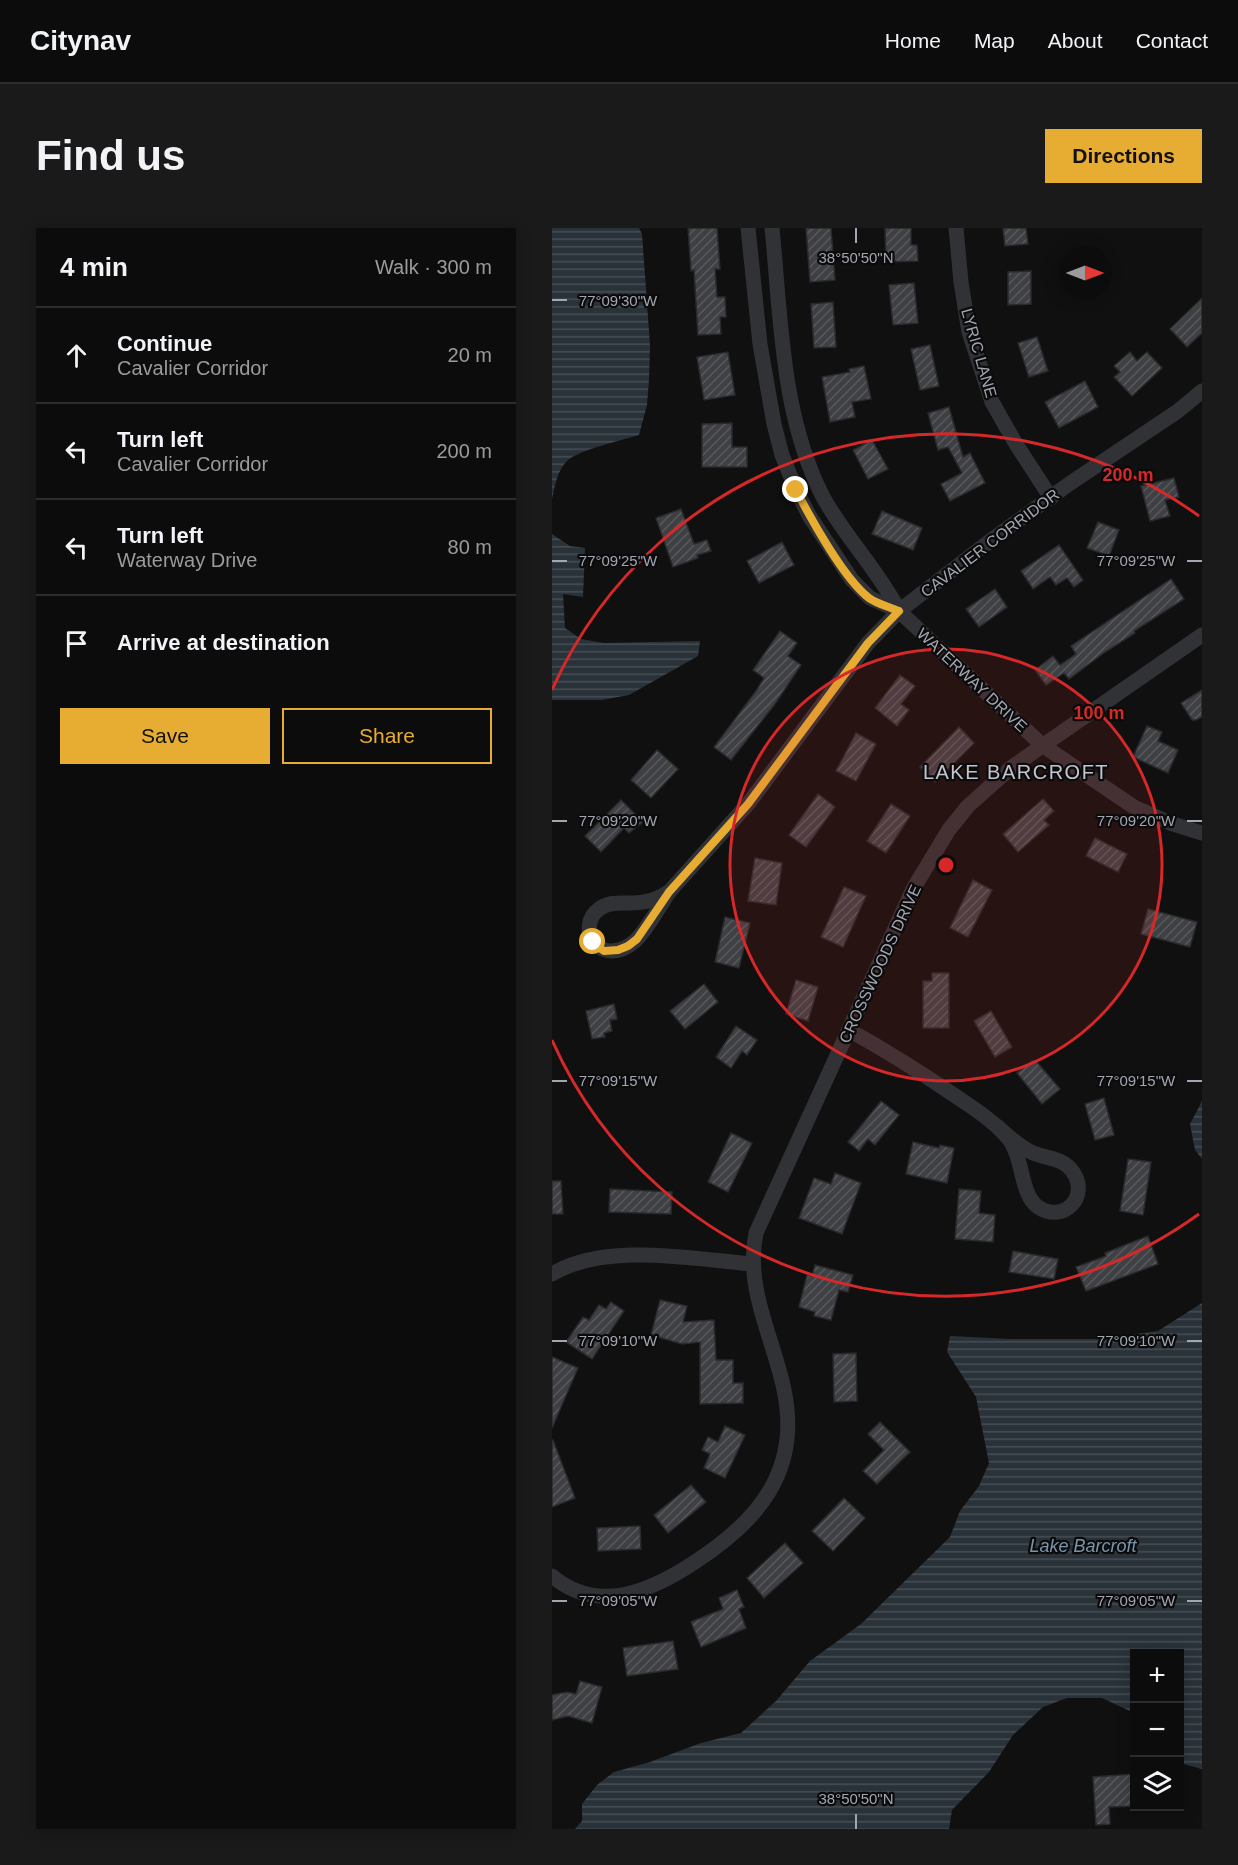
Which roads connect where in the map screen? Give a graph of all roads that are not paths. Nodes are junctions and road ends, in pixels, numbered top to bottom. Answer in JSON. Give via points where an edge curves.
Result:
{"nodes":[{"id":1,"x":748,"y":228,"type":"edge"},
{"id":2,"x":772,"y":228,"type":"edge"},
{"id":3,"x":956,"y":228,"type":"edge"},
{"id":4,"x":1202,"y":391,"type":"edge"},
{"id":5,"x":1051,"y":498,"type":"junction"},
{"id":6,"x":899,"y":611,"type":"junction"},
{"id":7,"x":1202,"y":634,"type":"edge"},
{"id":8,"x":1042,"y":745,"type":"junction"},
{"id":9,"x":1202,"y":833,"type":"edge"},
{"id":10,"x":669,"y":892,"type":"junction"},
{"id":11,"x":849,"y":1030,"type":"junction"},
{"id":12,"x":997,"y":1126,"type":"junction"},
{"id":13,"x":752,"y":1264,"type":"junction"},
{"id":14,"x":552,"y":1274,"type":"edge"},
{"id":15,"x":552,"y":1576,"type":"edge"}],
"edges":[{"from":1,"to":6,"type":"street","name":"WATERWAY DRIVE","via":[[760,344],[782,455],[810,517],[852,580],[870,598]]},
{"from":2,"to":6,"type":"street","via":[[790,395],[805,454],[840,525],[885,585]]},
{"from":3,"to":5,"type":"street","name":"LYRIC LANE","via":[[969,332],[992,402]]},
{"from":4,"to":5,"type":"street","name":"CAVALIER CORRIDOR"},
{"from":5,"to":6,"type":"street","name":"CAVALIER CORRIDOR"},
{"from":6,"to":8,"type":"street","name":"WATERWAY DRIVE"},
{"from":6,"to":10,"type":"street","name":"CAVALIER CORRIDOR","via":[[868,643],[748,804]]},
{"from":7,"to":8,"type":"street","name":"CROSSWOODS DRIVE"},
{"from":8,"to":9,"type":"street","name":"WATERWAY DRIVE","via":[[1134,807]]},
{"from":8,"to":11,"type":"street","name":"CROSSWOODS DRIVE","via":[[985,790],[948,831],[913,889]]},
{"from":10,"to":10,"type":"street","name":"CAVALIER CORRIDOR","via":[[628,946],[604,951],[593,942],[591,923],[600,908],[615,903],[641,903]]},
{"from":11,"to":12,"type":"street","via":[[941,1086]]},
{"from":11,"to":13,"type":"street","name":"CROSSWOODS DRIVE","via":[[756,1233]]},
{"from":12,"to":12,"type":"street","via":[[1033,1153],[1058,1160],[1073,1172],[1079,1183],[1073,1205],[1054,1213],[1030,1199],[1018,1156]]},
{"from":13,"to":14,"type":"street","via":[[615,1256],[569,1266]]},
{"from":13,"to":15,"type":"street","name":"CROSSWOODS DRIVE","via":[[788,1418],[784,1458],[767,1496],[736,1533],[655,1585],[610,1597],[593,1596]]}]}
